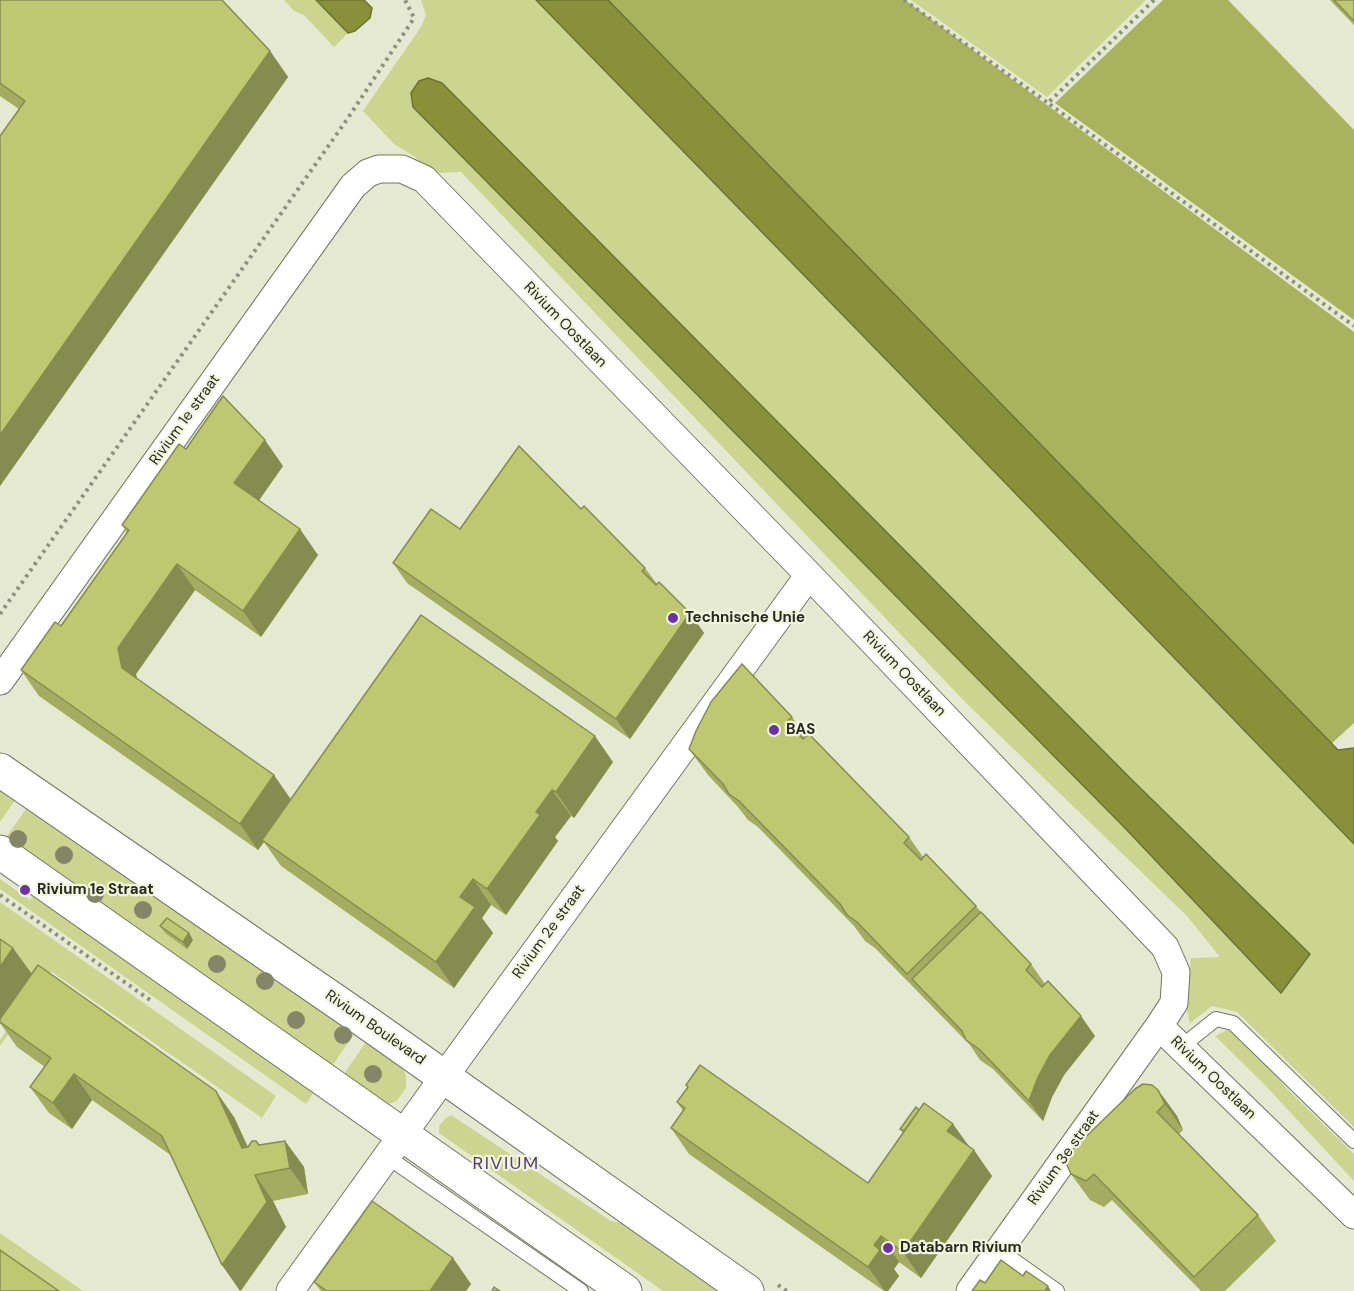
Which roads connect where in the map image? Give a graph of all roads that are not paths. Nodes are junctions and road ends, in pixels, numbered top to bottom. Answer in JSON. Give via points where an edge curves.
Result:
{"nodes":[{"id":1,"x":379,"y":169,"type":"joint"},
{"id":2,"x":809,"y":575,"type":"junction"},
{"id":3,"x":0,"y":681,"type":"edge"},
{"id":4,"x":0,"y":770,"type":"edge"},
{"id":5,"x":0,"y":852,"type":"edge"},
{"id":6,"x":1159,"y":1026,"type":"junction"},
{"id":7,"x":1181,"y":1047,"type":"junction"},
{"id":8,"x":444,"y":1077,"type":"junction"},
{"id":9,"x":1354,"y":1142,"type":"edge"},
{"id":10,"x":394,"y":1145,"type":"junction"},
{"id":11,"x":1354,"y":1215,"type":"edge"},
{"id":12,"x":999,"y":1250,"type":"junction"},
{"id":13,"x":291,"y":1291,"type":"edge"},
{"id":14,"x":581,"y":1291,"type":"edge"},
{"id":15,"x":625,"y":1291,"type":"edge"},
{"id":16,"x":747,"y":1291,"type":"edge"},
{"id":17,"x":970,"y":1291,"type":"edge"},
{"id":18,"x":1057,"y":1291,"type":"edge"}],
"edges":[{"from":1,"to":2,"type":"street","name":"Rivium Oostlaan","via":[[402,169],[424,179]]},
{"from":1,"to":3,"type":"street","name":"Rivium 1e straat","via":[[361,177],[353,186]]},
{"from":2,"to":6,"type":"street","name":"Rivium Oostlaan","via":[[1165,947],[1176,972],[1174,1003]]},
{"from":2,"to":8,"type":"street","name":"Rivium 2e straat"},
{"from":4,"to":8,"type":"street","name":"Rivium Boulevard"},
{"from":5,"to":10,"type":"street"},
{"from":6,"to":7,"type":"street","name":"Rivium Oostlaan"},
{"from":6,"to":12,"type":"street","name":"Rivium 3e straat"},
{"from":7,"to":9,"type":"lane","via":[[1216,1019],[1233,1023]]},
{"from":7,"to":11,"type":"street","name":"Rivium Oostlaan"},
{"from":8,"to":10,"type":"street","name":"Rivium 2e straat"},
{"from":8,"to":16,"type":"street","name":"Rivium Boulevard"},
{"from":10,"to":13,"type":"street","name":"Rivium 2e straat"},
{"from":10,"to":14,"type":"lane"},
{"from":10,"to":15,"type":"street"},
{"from":12,"to":17,"type":"street","name":"Rivium 3e straat"},
{"from":12,"to":18,"type":"lane"}]}
